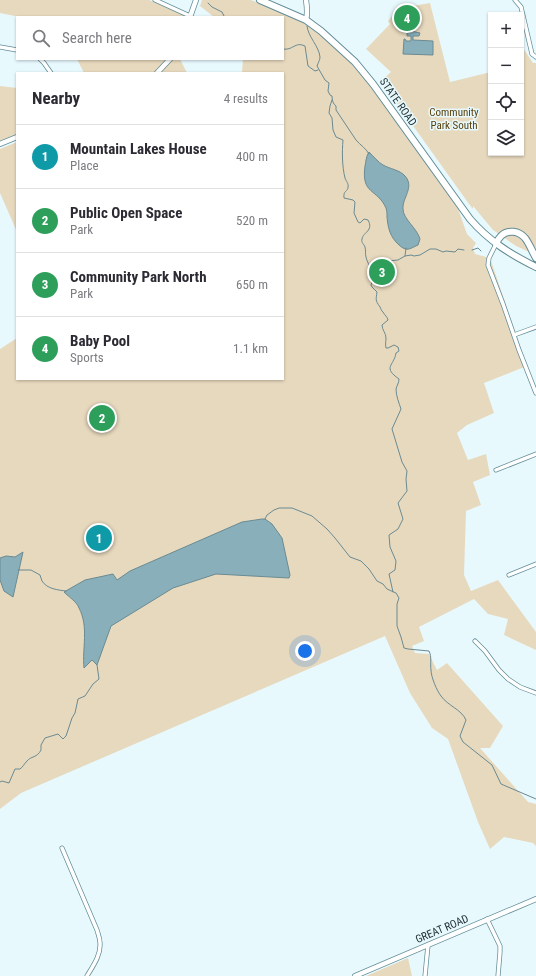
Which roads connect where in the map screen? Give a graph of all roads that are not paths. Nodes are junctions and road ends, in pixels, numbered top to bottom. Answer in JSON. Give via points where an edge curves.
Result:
{"nodes":[{"id":1,"x":155,"y":0,"type":"edge"},
{"id":2,"x":196,"y":0,"type":"edge"},
{"id":3,"x":260,"y":0,"type":"edge"},
{"id":4,"x":306,"y":0,"type":"edge"},
{"id":5,"x":515,"y":0,"type":"edge"},
{"id":6,"x":188,"y":16,"type":"edge"},
{"id":7,"x":190,"y":16,"type":"edge"},
{"id":8,"x":306,"y":20,"type":"junction"},
{"id":9,"x":0,"y":47,"type":"edge"},
{"id":10,"x":16,"y":50,"type":"edge"},
{"id":11,"x":536,"y":57,"type":"edge"},
{"id":12,"x":41,"y":60,"type":"edge"},
{"id":13,"x":169,"y":60,"type":"edge"},
{"id":14,"x":50,"y":72,"type":"edge"},
{"id":15,"x":158,"y":72,"type":"edge"},
{"id":16,"x":16,"y":137,"type":"edge"},
{"id":17,"x":0,"y":144,"type":"edge"},
{"id":18,"x":496,"y":244,"type":"junction"},
{"id":19,"x":536,"y":258,"type":"edge"},
{"id":20,"x":536,"y":267,"type":"edge"},
{"id":21,"x":536,"y":327,"type":"edge"},
{"id":22,"x":514,"y":335,"type":"junction"},
{"id":23,"x":536,"y":393,"type":"edge"},
{"id":24,"x":536,"y":454,"type":"edge"},
{"id":25,"x":496,"y":470,"type":"dead end"},
{"id":26,"x":536,"y":564,"type":"edge"},
{"id":27,"x":509,"y":575,"type":"dead end"},
{"id":28,"x":475,"y":640,"type":"dead end"},
{"id":29,"x":536,"y":693,"type":"edge"},
{"id":30,"x":62,"y":848,"type":"dead end"},
{"id":31,"x":536,"y":899,"type":"edge"},
{"id":32,"x":488,"y":919,"type":"junction"},
{"id":33,"x":428,"y":945,"type":"junction"},
{"id":34,"x":87,"y":976,"type":"edge"},
{"id":35,"x":355,"y":976,"type":"edge"},
{"id":36,"x":425,"y":976,"type":"edge"},
{"id":37,"x":498,"y":976,"type":"edge"}],
"edges":[{"from":1,"to":6,"type":"street"},
{"from":2,"to":7,"type":"street"},
{"from":3,"to":8,"type":"highway","name":"STATE ROAD"},
{"from":4,"to":8,"type":"street"},
{"from":5,"to":11,"type":"street","via":[[521,7],[532,54]]},
{"from":8,"to":18,"type":"highway","name":"STATE ROAD","via":[[334,42],[366,74],[470,219]]},
{"from":9,"to":10,"type":"street"},
{"from":12,"to":14,"type":"street"},
{"from":13,"to":15,"type":"street"},
{"from":16,"to":17,"type":"street"},
{"from":18,"to":19,"type":"highway","via":[[500,236],[516,232],[526,239]]},
{"from":18,"to":20,"type":"highway","name":"STATE ROAD"},
{"from":18,"to":22,"type":"street","via":[[488,266]]},
{"from":21,"to":22,"type":"street"},
{"from":22,"to":23,"type":"street"},
{"from":24,"to":25,"type":"street"},
{"from":26,"to":27,"type":"street"},
{"from":28,"to":29,"type":"street","via":[[508,679]]},
{"from":30,"to":34,"type":"street","via":[[97,930],[100,943],[97,959]]},
{"from":31,"to":32,"type":"street","name":"GREAT ROAD"},
{"from":32,"to":33,"type":"street","name":"GREAT ROAD"},
{"from":32,"to":37,"type":"street","via":[[500,946]]},
{"from":33,"to":35,"type":"street","name":"GREAT ROAD"},
{"from":33,"to":36,"type":"street"}]}
